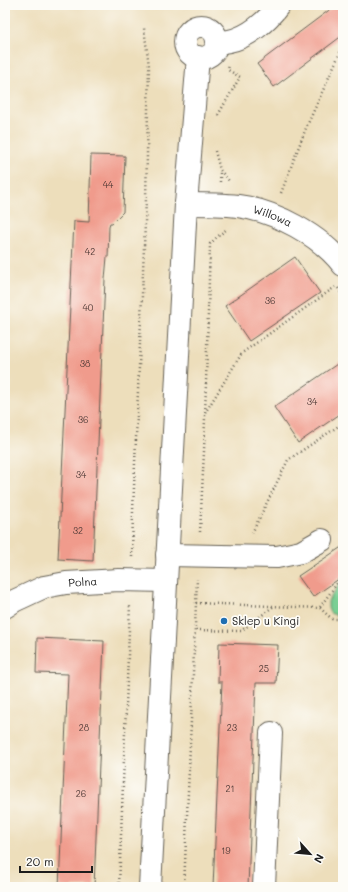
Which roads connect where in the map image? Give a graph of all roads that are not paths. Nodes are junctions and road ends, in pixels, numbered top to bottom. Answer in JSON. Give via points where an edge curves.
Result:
{"nodes":[{"id":1,"x":279,"y":5,"type":"edge"},
{"id":2,"x":217,"y":42,"type":"junction"},
{"id":3,"x":198,"y":57,"type":"junction"},
{"id":4,"x":186,"y":204,"type":"junction"},
{"id":5,"x":343,"y":265,"type":"edge"},
{"id":6,"x":322,"y":540,"type":"dead end"},
{"id":7,"x":167,"y":555,"type":"junction"},
{"id":8,"x":166,"y":581,"type":"junction"},
{"id":9,"x":5,"y":607,"type":"edge"},
{"id":10,"x":272,"y":733,"type":"dead end"},
{"id":11,"x":150,"y":887,"type":"edge"},
{"id":12,"x":264,"y":887,"type":"edge"}],
"edges":[{"from":1,"to":2,"type":"street","via":[[254,30],[230,41]]},
{"from":2,"to":3,"type":"street","via":[[212,53]]},
{"from":2,"to":3,"type":"street","via":[[213,31],[206,27],[198,26],[192,29],[185,43],[190,53]]},
{"from":3,"to":4,"type":"street"},
{"from":4,"to":5,"type":"street","name":"Willowa","via":[[255,209],[290,223],[317,240]]},
{"from":4,"to":7,"type":"street"},
{"from":6,"to":7,"type":"street","via":[[301,552],[277,557]]},
{"from":7,"to":8,"type":"street"},
{"from":8,"to":9,"type":"street","name":"Polna","via":[[66,583],[44,587]]},
{"from":8,"to":11,"type":"street"},
{"from":10,"to":12,"type":"street"}]}
